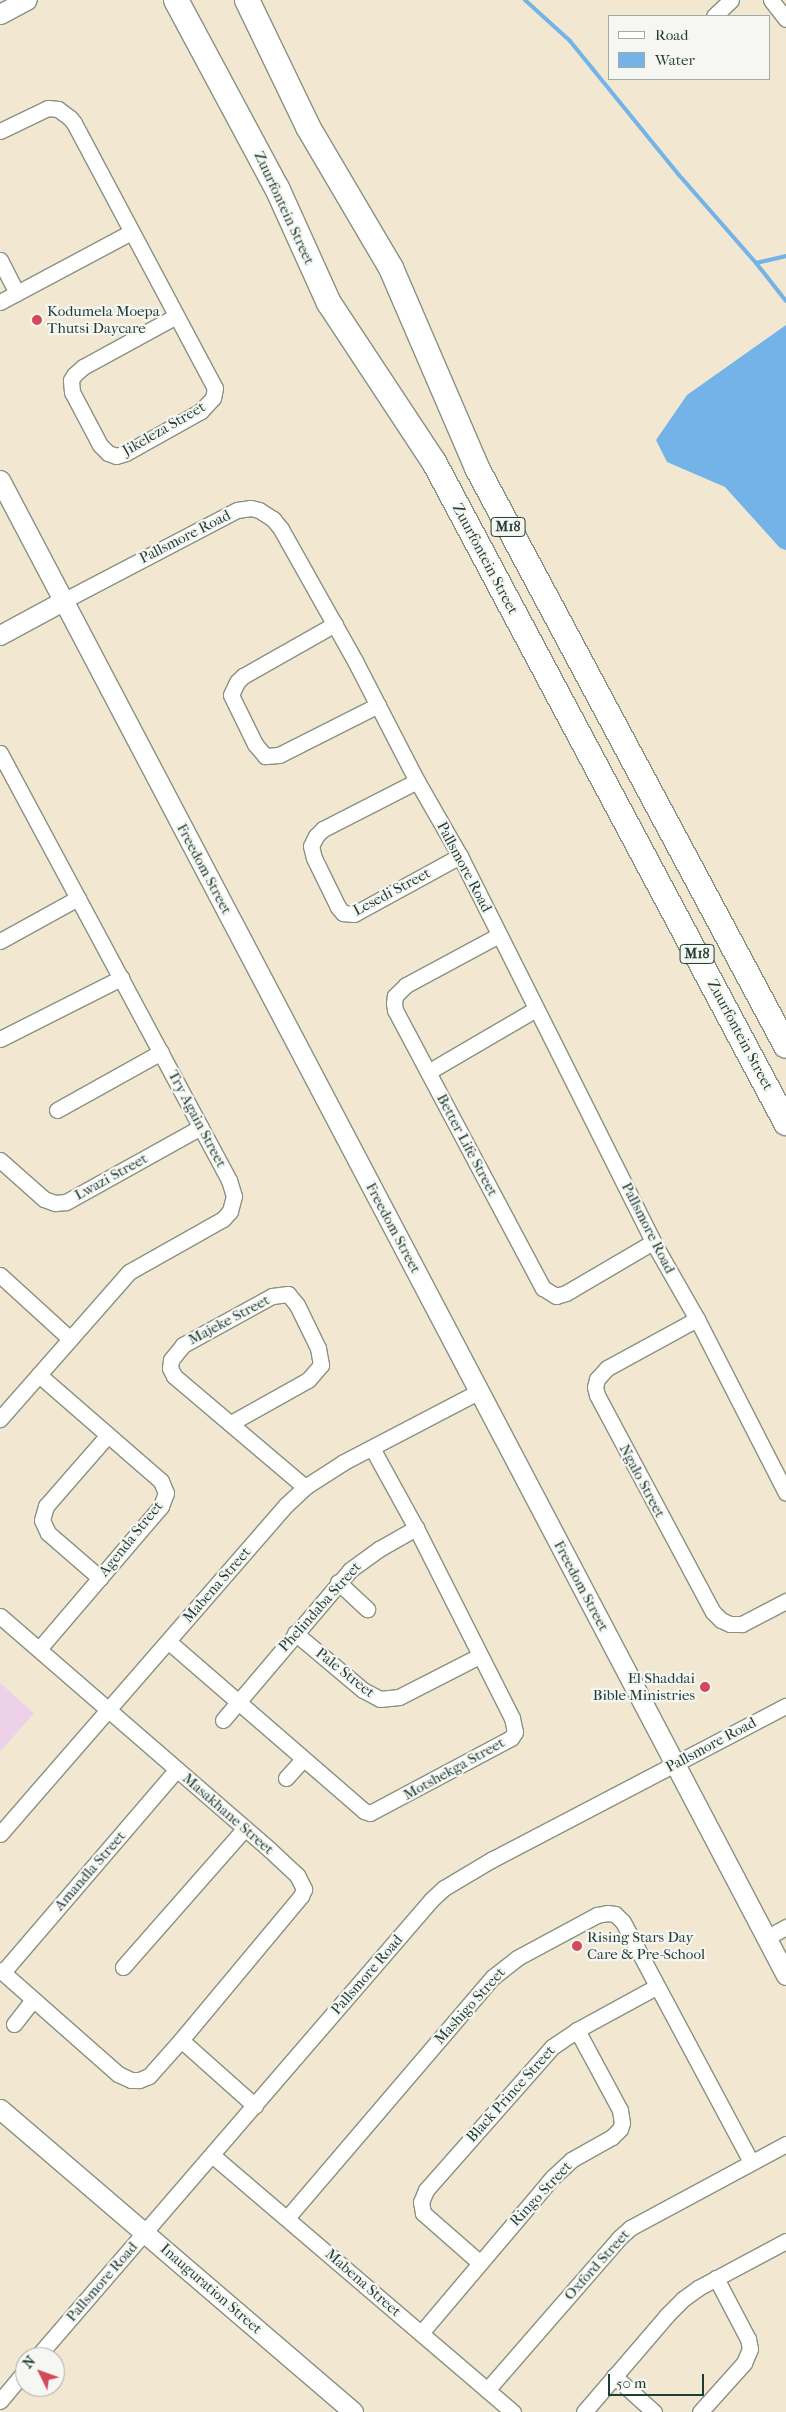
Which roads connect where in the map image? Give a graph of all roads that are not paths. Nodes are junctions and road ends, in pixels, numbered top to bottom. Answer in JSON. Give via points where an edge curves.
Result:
{"nodes":[{"id":1,"x":26,"y":0,"type":"edge"},
{"id":2,"x":176,"y":0,"type":"edge"},
{"id":3,"x":247,"y":0,"type":"edge"},
{"id":4,"x":731,"y":0,"type":"edge"},
{"id":5,"x":771,"y":0,"type":"edge"},
{"id":6,"x":4,"y":8,"type":"edge"},
{"id":7,"x":715,"y":15,"type":"edge"},
{"id":8,"x":786,"y":19,"type":"edge"},
{"id":9,"x":0,"y":131,"type":"edge"},
{"id":10,"x":131,"y":232,"type":"junction"},
{"id":11,"x":0,"y":260,"type":"edge"},
{"id":12,"x":17,"y":293,"type":"junction"},
{"id":13,"x":0,"y":302,"type":"edge"},
{"id":14,"x":176,"y":316,"type":"junction"},
{"id":15,"x":0,"y":480,"type":"edge"},
{"id":16,"x":63,"y":601,"type":"junction"},
{"id":17,"x":335,"y":624,"type":"junction"},
{"id":18,"x":0,"y":635,"type":"edge"},
{"id":19,"x":378,"y":705,"type":"junction"},
{"id":20,"x":0,"y":753,"type":"edge"},
{"id":21,"x":417,"y":780,"type":"junction"},
{"id":22,"x":460,"y":856,"type":"junction"},
{"id":23,"x":78,"y":898,"type":"junction"},
{"id":24,"x":500,"y":935,"type":"junction"},
{"id":25,"x":0,"y":941,"type":"edge"},
{"id":26,"x":121,"y":978,"type":"junction"},
{"id":27,"x":536,"y":1009,"type":"junction"},
{"id":28,"x":0,"y":1039,"type":"edge"},
{"id":29,"x":786,"y":1046,"type":"edge"},
{"id":30,"x":161,"y":1052,"type":"junction"},
{"id":31,"x":428,"y":1072,"type":"junction"},
{"id":32,"x":57,"y":1110,"type":"dead end"},
{"id":33,"x":786,"y":1124,"type":"edge"},
{"id":34,"x":201,"y":1127,"type":"junction"},
{"id":35,"x":0,"y":1160,"type":"edge"},
{"id":36,"x":652,"y":1242,"type":"junction"},
{"id":37,"x":2,"y":1280,"type":"edge"},
{"id":38,"x":698,"y":1319,"type":"junction"},
{"id":39,"x":70,"y":1339,"type":"junction"},
{"id":40,"x":39,"y":1375,"type":"junction"},
{"id":41,"x":480,"y":1391,"type":"junction"},
{"id":42,"x":0,"y":1419,"type":"edge"},
{"id":43,"x":231,"y":1423,"type":"junction"},
{"id":44,"x":108,"y":1435,"type":"junction"},
{"id":45,"x":372,"y":1448,"type":"junction"},
{"id":46,"x":305,"y":1487,"type":"junction"},
{"id":47,"x":786,"y":1493,"type":"edge"},
{"id":48,"x":416,"y":1528,"type":"junction"},
{"id":49,"x":100,"y":1578,"type":"junction"},
{"id":50,"x":338,"y":1582,"type":"junction"},
{"id":51,"x":786,"y":1601,"type":"edge"},
{"id":52,"x":367,"y":1609,"type":"dead end"},
{"id":53,"x":0,"y":1616,"type":"edge"},
{"id":54,"x":295,"y":1633,"type":"junction"},
{"id":55,"x":169,"y":1642,"type":"junction"},
{"id":56,"x":39,"y":1649,"type":"junction"},
{"id":57,"x":479,"y":1656,"type":"junction"},
{"id":58,"x":238,"y":1700,"type":"junction"},
{"id":59,"x":786,"y":1706,"type":"edge"},
{"id":60,"x":109,"y":1711,"type":"junction"},
{"id":61,"x":223,"y":1720,"type":"dead end"},
{"id":62,"x":303,"y":1759,"type":"junction"},
{"id":63,"x":676,"y":1764,"type":"junction"},
{"id":64,"x":177,"y":1769,"type":"junction"},
{"id":65,"x":286,"y":1778,"type":"dead end"},
{"id":66,"x":245,"y":1828,"type":"junction"},
{"id":67,"x":0,"y":1834,"type":"edge"},
{"id":68,"x":786,"y":1927,"type":"edge"},
{"id":69,"x":766,"y":1938,"type":"junction"},
{"id":70,"x":123,"y":1967,"type":"dead end"},
{"id":71,"x":1,"y":1971,"type":"edge"},
{"id":72,"x":786,"y":1976,"type":"edge"},
{"id":73,"x":656,"y":1987,"type":"junction"},
{"id":74,"x":33,"y":2000,"type":"junction"},
{"id":75,"x":14,"y":2024,"type":"dead end"},
{"id":76,"x":577,"y":2030,"type":"junction"},
{"id":77,"x":181,"y":2040,"type":"junction"},
{"id":78,"x":255,"y":2106,"type":"junction"},
{"id":79,"x":0,"y":2109,"type":"edge"},
{"id":80,"x":786,"y":2144,"type":"edge"},
{"id":81,"x":212,"y":2155,"type":"junction"},
{"id":82,"x":751,"y":2162,"type":"junction"},
{"id":83,"x":287,"y":2218,"type":"junction"},
{"id":84,"x":145,"y":2232,"type":"junction"},
{"id":85,"x":786,"y":2241,"type":"edge"},
{"id":86,"x":480,"y":2263,"type":"junction"},
{"id":87,"x":716,"y":2278,"type":"junction"},
{"id":88,"x":421,"y":2333,"type":"junction"},
{"id":89,"x":47,"y":2347,"type":"edge"},
{"id":90,"x":614,"y":2376,"type":"junction"},
{"id":91,"x":15,"y":2383,"type":"edge"},
{"id":92,"x":487,"y":2390,"type":"junction"},
{"id":93,"x":0,"y":2400,"type":"edge"},
{"id":94,"x":353,"y":2412,"type":"edge"},
{"id":95,"x":512,"y":2412,"type":"edge"},
{"id":96,"x":584,"y":2412,"type":"edge"},
{"id":97,"x":654,"y":2412,"type":"edge"},
{"id":98,"x":700,"y":2412,"type":"edge"}],
"edges":[{"from":1,"to":6,"type":"street"},
{"from":2,"to":33,"type":"main road","name":"Zuurfontein Street","number":"M18","via":[[277,188],[329,303],[444,480]]},
{"from":3,"to":29,"type":"main road","number":"M18","via":[[308,127],[376,239],[398,282],[477,468]]},
{"from":4,"to":7,"type":"street"},
{"from":5,"to":8,"type":"street"},
{"from":9,"to":10,"type":"street","name":"Jikeleza Street","via":[[48,108],[64,112],[74,123]]},
{"from":10,"to":12,"type":"street"},
{"from":10,"to":14,"type":"street","name":"Jikeleza Street"},
{"from":11,"to":12,"type":"street"},
{"from":12,"to":13,"type":"street"},
{"from":14,"to":14,"type":"street","name":"Jikeleza Street","via":[[213,383],[213,398],[201,411],[126,453],[116,456],[108,453],[100,445],[72,392],[71,380],[83,367]]},
{"from":15,"to":16,"type":"street","name":"Freedom Street"},
{"from":16,"to":17,"type":"street","name":"Pallsmore Road","via":[[229,514],[251,508],[266,514],[281,529]]},
{"from":16,"to":18,"type":"street","name":"Pallsmore Road"},
{"from":16,"to":41,"type":"street","name":"Freedom Street"},
{"from":17,"to":19,"type":"street","name":"Pallsmore Road"},
{"from":17,"to":19,"type":"street","via":[[237,682],[232,695],[255,744],[265,756],[279,755]]},
{"from":19,"to":21,"type":"street","name":"Pallsmore Road"},
{"from":20,"to":23,"type":"street","name":"Try Again Street"},
{"from":21,"to":22,"type":"street","name":"Pallsmore Road"},
{"from":21,"to":22,"type":"street","name":"Lesedi Street","via":[[316,836],[312,852],[338,907],[343,913],[354,914]]},
{"from":22,"to":24,"type":"street","name":"Pallsmore Road"},
{"from":23,"to":25,"type":"street"},
{"from":23,"to":26,"type":"street","name":"Try Again Street"},
{"from":24,"to":27,"type":"street","name":"Pallsmore Road"},
{"from":24,"to":31,"type":"street","name":"Better Life Street","via":[[406,985],[395,996],[395,1010]]},
{"from":26,"to":28,"type":"street"},
{"from":26,"to":30,"type":"street","name":"Try Again Street"},
{"from":27,"to":31,"type":"street"},
{"from":27,"to":36,"type":"street","name":"Pallsmore Road"},
{"from":30,"to":32,"type":"street"},
{"from":30,"to":34,"type":"street","name":"Try Again Street"},
{"from":31,"to":36,"type":"street","name":"Better Life Street","via":[[548,1292],[556,1296],[566,1293]]},
{"from":34,"to":35,"type":"street","name":"Lwazi Street","via":[[66,1202],[55,1203],[44,1198]]},
{"from":34,"to":39,"type":"street","name":"Try Again Street","via":[[232,1188],[234,1203],[230,1211],[215,1224],[129,1272]]},
{"from":36,"to":38,"type":"street","name":"Pallsmore Road"},
{"from":37,"to":39,"type":"street"},
{"from":38,"to":47,"type":"street","name":"Pallsmore Road"},
{"from":38,"to":51,"type":"street","name":"Ngalo Street","via":[[607,1368],[597,1379],[597,1395],[713,1612],[730,1624],[742,1624]]},
{"from":39,"to":40,"type":"street","name":"Try Again Street"},
{"from":40,"to":42,"type":"street","name":"Try Again Street"},
{"from":40,"to":44,"type":"street","name":"Agenda Street"},
{"from":41,"to":45,"type":"street","name":"Mabena Street"},
{"from":41,"to":63,"type":"street","name":"Freedom Street"},
{"from":43,"to":43,"type":"street","name":"Majeke Street","via":[[174,1376],[171,1360],[182,1345],[272,1296],[288,1294],[314,1339],[321,1365],[308,1380]]},
{"from":43,"to":46,"type":"street","name":"Majeke Street"},
{"from":44,"to":49,"type":"street","name":"Agenda Street","via":[[161,1481],[166,1493],[161,1506]]},
{"from":44,"to":49,"type":"street","via":[[46,1506],[42,1520],[48,1533]]},
{"from":45,"to":46,"type":"street","name":"Mabena Street"},
{"from":45,"to":48,"type":"street","name":"Motshekga Street"},
{"from":46,"to":55,"type":"street","name":"Mabena Street"},
{"from":48,"to":50,"type":"street","name":"Phelindaba Street","via":[[363,1559]]},
{"from":48,"to":57,"type":"street","name":"Motshekga Street"},
{"from":49,"to":56,"type":"street","name":"Agenda Street"},
{"from":50,"to":52,"type":"street"},
{"from":50,"to":54,"type":"street","name":"Phelindaba Street"},
{"from":53,"to":56,"type":"street","name":"Masakhane Street"},
{"from":54,"to":57,"type":"street","name":"Pale Street","via":[[363,1690],[380,1699],[399,1697]]},
{"from":54,"to":58,"type":"street","name":"Phelindaba Street"},
{"from":55,"to":58,"type":"street","name":"Motshekga Street"},
{"from":55,"to":60,"type":"street","name":"Mabena Street"},
{"from":56,"to":60,"type":"street","name":"Masakhane Street"},
{"from":57,"to":62,"type":"street","name":"Motshekga Street","via":[[514,1724],[514,1732],[506,1742],[370,1814]]},
{"from":58,"to":61,"type":"street","name":"Phelindaba Street"},
{"from":58,"to":62,"type":"street","name":"Motshekga Street"},
{"from":59,"to":63,"type":"street","name":"Pallsmore Road"},
{"from":60,"to":64,"type":"street","name":"Masakhane Street"},
{"from":60,"to":67,"type":"street","name":"Mabena Street"},
{"from":62,"to":65,"type":"street"},
{"from":63,"to":69,"type":"street","name":"Freedom Street"},
{"from":63,"to":78,"type":"street","name":"Pallsmore Road","via":[[444,1888]]},
{"from":64,"to":66,"type":"street","name":"Masakhane Street"},
{"from":64,"to":71,"type":"street","name":"Amandla Street"},
{"from":66,"to":70,"type":"street"},
{"from":66,"to":77,"type":"street","name":"Masakhane Street","via":[[297,1875],[304,1889]]},
{"from":68,"to":69,"type":"street"},
{"from":69,"to":72,"type":"street","name":"Freedom Street"},
{"from":71,"to":74,"type":"street"},
{"from":73,"to":76,"type":"street","name":"Black Prince Street"},
{"from":73,"to":82,"type":"street","name":"Mashigo Street"},
{"from":73,"to":83,"type":"street","name":"Mashigo Street","via":[[623,1922],[615,1914],[597,1915],[517,1958],[493,1977]]},
{"from":74,"to":75,"type":"street"},
{"from":74,"to":77,"type":"street","name":"Masakhane Street","via":[[118,2074],[131,2080],[149,2076]]},
{"from":76,"to":86,"type":"street","name":"Ringo Street","via":[[620,2110],[620,2129],[563,2166]]},
{"from":76,"to":86,"type":"street","name":"Black Prince Street","via":[[552,2047],[426,2190],[421,2202],[423,2213]]},
{"from":77,"to":78,"type":"street"},
{"from":78,"to":81,"type":"street","name":"Pallsmore Road"},
{"from":79,"to":84,"type":"street","name":"Inauguration Street"},
{"from":80,"to":82,"type":"street","name":"Oxford Street"},
{"from":81,"to":83,"type":"street","name":"Mabena Street"},
{"from":81,"to":84,"type":"street","name":"Pallsmore Road"},
{"from":82,"to":92,"type":"street","name":"Oxford Street","via":[[642,2220],[624,2233]]},
{"from":83,"to":88,"type":"street","name":"Mabena Street"},
{"from":84,"to":89,"type":"street","name":"Pallsmore Road"},
{"from":84,"to":94,"type":"street","name":"Inauguration Street"},
{"from":85,"to":87,"type":"street"},
{"from":86,"to":88,"type":"street","name":"Ringo Street"},
{"from":87,"to":90,"type":"street","via":[[677,2304]]},
{"from":87,"to":98,"type":"street","via":[[748,2339],[750,2349],[744,2363]]},
{"from":88,"to":92,"type":"street","name":"Mabena Street"},
{"from":90,"to":96,"type":"street"},
{"from":90,"to":97,"type":"street"},
{"from":91,"to":93,"type":"street"},
{"from":92,"to":95,"type":"street","name":"Mabena Street"}]}
